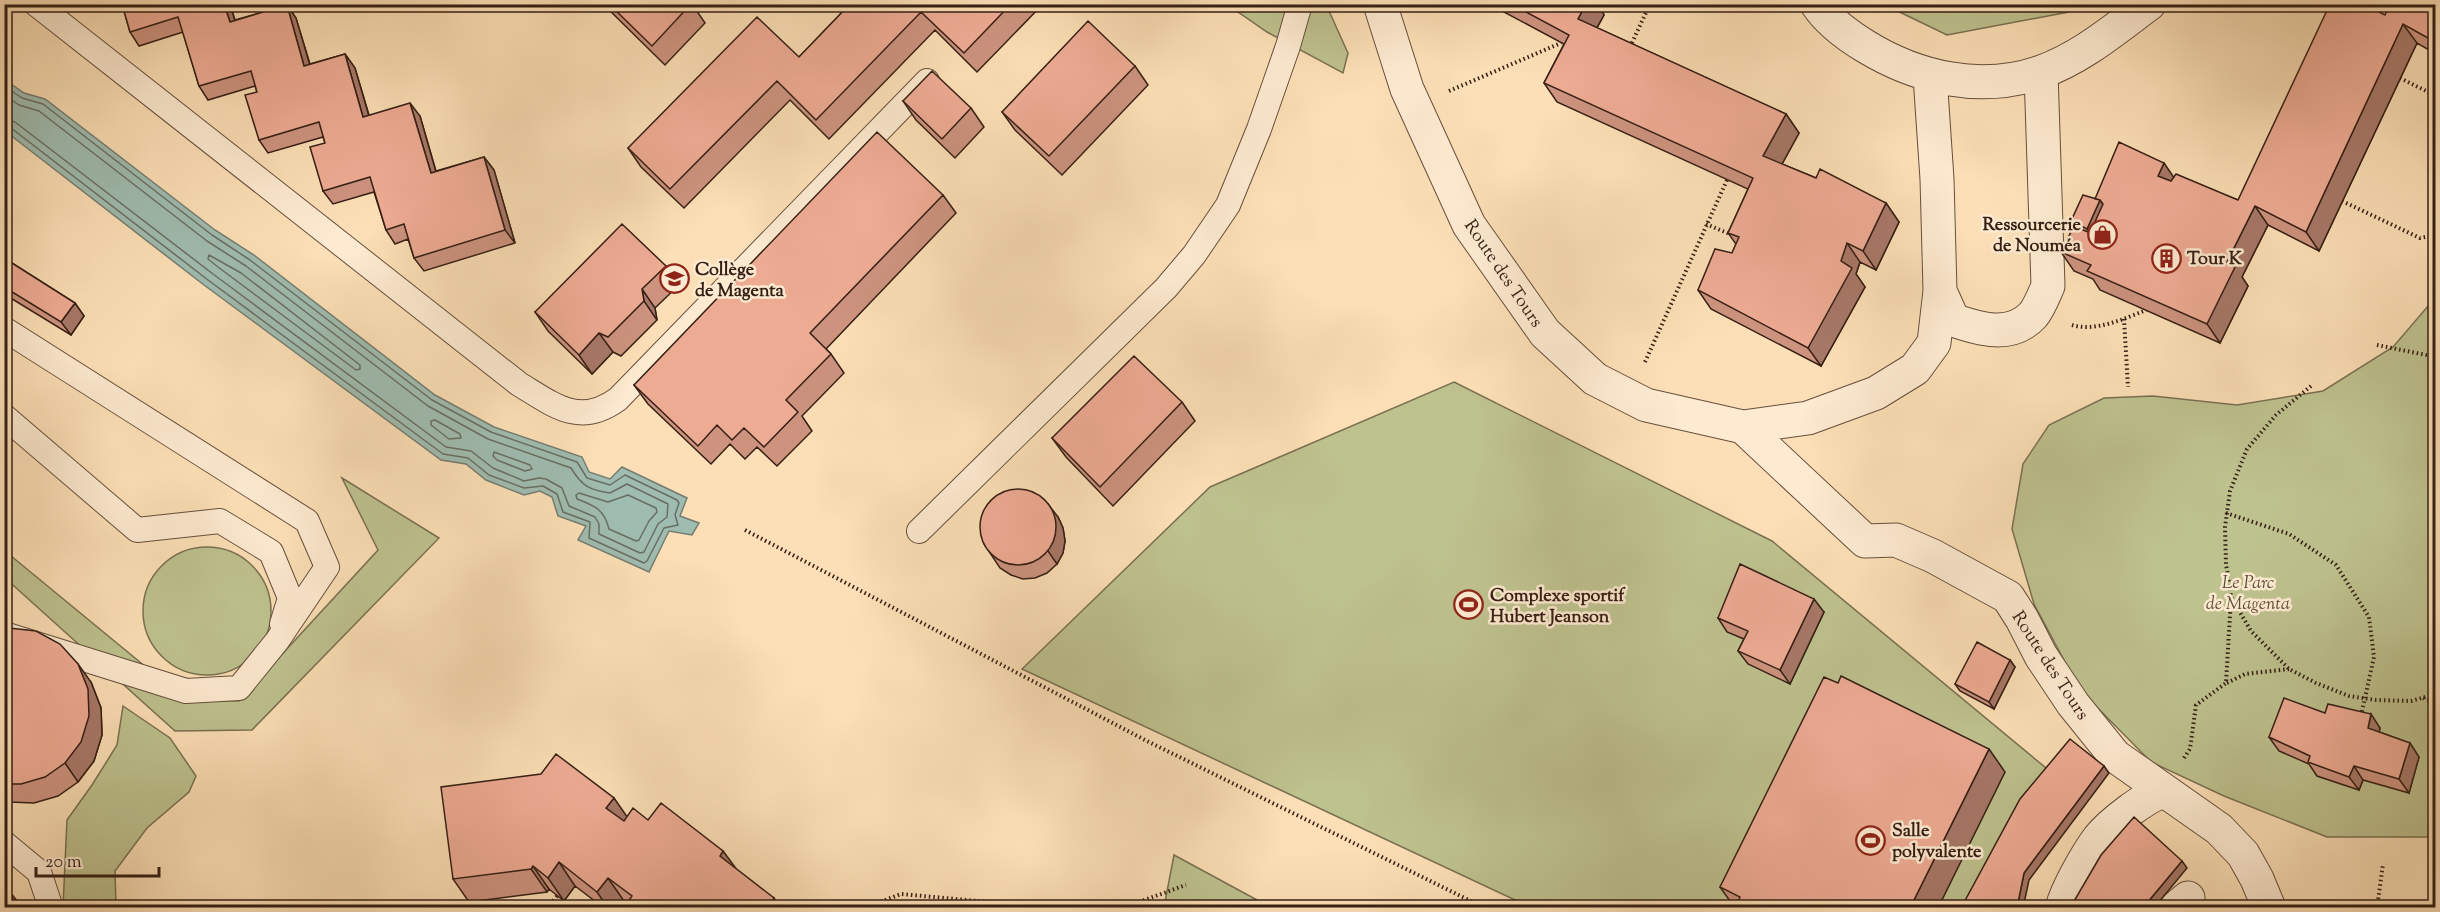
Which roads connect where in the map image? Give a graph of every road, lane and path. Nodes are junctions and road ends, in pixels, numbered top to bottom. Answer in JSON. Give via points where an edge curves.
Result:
{"nodes":[{"id":1,"x":36,"y":4,"type":"edge"},
{"id":2,"x":1300,"y":4,"type":"edge"},
{"id":3,"x":1380,"y":4,"type":"edge"},
{"id":4,"x":1650,"y":4,"type":"edge"},
{"id":5,"x":1817,"y":4,"type":"edge"},
{"id":6,"x":2150,"y":4,"type":"edge"},
{"id":7,"x":1561,"y":43,"type":"edge"},
{"id":8,"x":1626,"y":54,"type":"edge"},
{"id":9,"x":2041,"y":72,"type":"junction"},
{"id":10,"x":1930,"y":76,"type":"junction"},
{"id":11,"x":2400,"y":78,"type":"dead end"},
{"id":12,"x":929,"y":79,"type":"edge"},
{"id":13,"x":2436,"y":96,"type":"edge"},
{"id":14,"x":1414,"y":106,"type":"junction"},
{"id":15,"x":1727,"y":180,"type":"edge"},
{"id":16,"x":2342,"y":201,"type":"dead end"},
{"id":17,"x":1706,"y":224,"type":"junction"},
{"id":18,"x":2436,"y":235,"type":"edge"},
{"id":19,"x":1736,"y":237,"type":"edge"},
{"id":20,"x":1940,"y":291,"type":"junction"},
{"id":21,"x":2146,"y":310,"type":"edge"},
{"id":22,"x":2033,"y":315,"type":"junction"},
{"id":23,"x":2124,"y":319,"type":"junction"},
{"id":24,"x":4,"y":328,"type":"edge"},
{"id":25,"x":2377,"y":345,"type":"dead end"},
{"id":26,"x":2436,"y":357,"type":"edge"},
{"id":27,"x":2311,"y":386,"type":"dead end"},
{"id":28,"x":2128,"y":387,"type":"dead end"},
{"id":29,"x":1629,"y":396,"type":"junction"},
{"id":30,"x":4,"y":416,"type":"edge"},
{"id":31,"x":1743,"y":427,"type":"junction"},
{"id":32,"x":2226,"y":513,"type":"junction"},
{"id":33,"x":745,"y":530,"type":"dead end"},
{"id":34,"x":919,"y":531,"type":"dead end"},
{"id":35,"x":2231,"y":597,"type":"junction"},
{"id":36,"x":4,"y":634,"type":"edge"},
{"id":37,"x":277,"y":641,"type":"junction"},
{"id":38,"x":2289,"y":669,"type":"junction"},
{"id":39,"x":2226,"y":683,"type":"junction"},
{"id":40,"x":2436,"y":694,"type":"edge"},
{"id":41,"x":2366,"y":698,"type":"junction"},
{"id":42,"x":2423,"y":698,"type":"junction"},
{"id":43,"x":2436,"y":702,"type":"edge"},
{"id":44,"x":2359,"y":722,"type":"edge"},
{"id":45,"x":2163,"y":791,"type":"junction"},
{"id":46,"x":4,"y":843,"type":"edge"},
{"id":47,"x":2383,"y":864,"type":"dead end"},
{"id":48,"x":1186,"y":885,"type":"dead end"},
{"id":49,"x":558,"y":896,"type":"edge"},
{"id":50,"x":51,"y":908,"type":"edge"},
{"id":51,"x":549,"y":908,"type":"edge"},
{"id":52,"x":864,"y":908,"type":"edge"},
{"id":53,"x":1054,"y":908,"type":"edge"},
{"id":54,"x":1122,"y":908,"type":"edge"},
{"id":55,"x":1485,"y":908,"type":"edge"},
{"id":56,"x":2062,"y":908,"type":"edge"},
{"id":57,"x":2269,"y":908,"type":"edge"},
{"id":58,"x":2377,"y":908,"type":"edge"}],
"edges":[{"from":1,"to":12,"type":"lane","via":[[519,384],[550,402],[583,414],[604,409],[618,399]]},
{"from":2,"to":34,"type":"lane","via":[[1245,168],[1228,205],[1194,255],[1166,288]]},
{"from":3,"to":14,"type":"street","name":"Route des Tours"},
{"from":4,"to":8,"type":"path"},
{"from":5,"to":10,"type":"street","via":[[1837,27],[1858,42]]},
{"from":6,"to":9,"type":"street","via":[[2085,51]]},
{"from":7,"to":14,"type":"path"},
{"from":9,"to":10,"type":"street","via":[[1988,81]]},
{"from":9,"to":22,"type":"street","via":[[2048,286]]},
{"from":10,"to":20,"type":"street","name":"Route des Tours"},
{"from":11,"to":13,"type":"path"},
{"from":14,"to":29,"type":"street","name":"Route des Tours","via":[[1469,225],[1545,333],[1595,378]]},
{"from":15,"to":17,"type":"path"},
{"from":16,"to":18,"type":"path","via":[[2421,238]]},
{"from":17,"to":19,"type":"path"},
{"from":17,"to":29,"type":"path"},
{"from":20,"to":22,"type":"street","name":"Route des Tours","via":[[1953,320],[1981,330],[2016,328]]},
{"from":20,"to":31,"type":"street","name":"Route des Tours","via":[[1934,343],[1915,369],[1876,393],[1826,412]]},
{"from":21,"to":23,"type":"path"},
{"from":22,"to":23,"type":"path","via":[[2079,327]]},
{"from":23,"to":28,"type":"path"},
{"from":24,"to":37,"type":"lane","via":[[307,521],[327,567]]},
{"from":25,"to":26,"type":"path"},
{"from":27,"to":32,"type":"path","via":[[2276,415],[2247,449],[2230,491]]},
{"from":29,"to":31,"type":"street","name":"Route des Tours","via":[[1646,405]]},
{"from":30,"to":37,"type":"lane","via":[[136,530],[220,521],[271,552],[290,598]]},
{"from":31,"to":45,"type":"street","name":"Route des Tours","via":[[1865,541],[1896,540],[2008,597],[2041,656],[2080,713],[2115,756]]},
{"from":32,"to":35,"type":"path","via":[[2226,564]]},
{"from":32,"to":41,"type":"path","via":[[2289,534],[2336,565],[2369,617],[2374,657]]},
{"from":33,"to":55,"type":"path","via":[[1145,740]]},
{"from":35,"to":38,"type":"path","via":[[2251,631]]},
{"from":35,"to":39,"type":"path"},
{"from":36,"to":37,"type":"lane","via":[[186,691],[238,688]]},
{"from":38,"to":39,"type":"path","via":[[2245,674]]},
{"from":38,"to":41,"type":"path","via":[[2316,684]]},
{"from":39,"to":45,"type":"path","via":[[2196,705],[2190,749]]},
{"from":40,"to":42,"type":"path"},
{"from":41,"to":42,"type":"path"},
{"from":41,"to":44,"type":"path"},
{"from":42,"to":43,"type":"path"},
{"from":45,"to":56,"type":"street","via":[[2148,796],[2100,837],[2065,896]]},
{"from":45,"to":57,"type":"street","name":"Route des Tours","via":[[2219,829],[2243,855]]},
{"from":46,"to":50,"type":"lane","via":[[39,872]]},
{"from":47,"to":58,"type":"path"},
{"from":48,"to":54,"type":"path"},
{"from":49,"to":51,"type":"path"},
{"from":52,"to":53,"type":"path","via":[[901,894]]}]}
